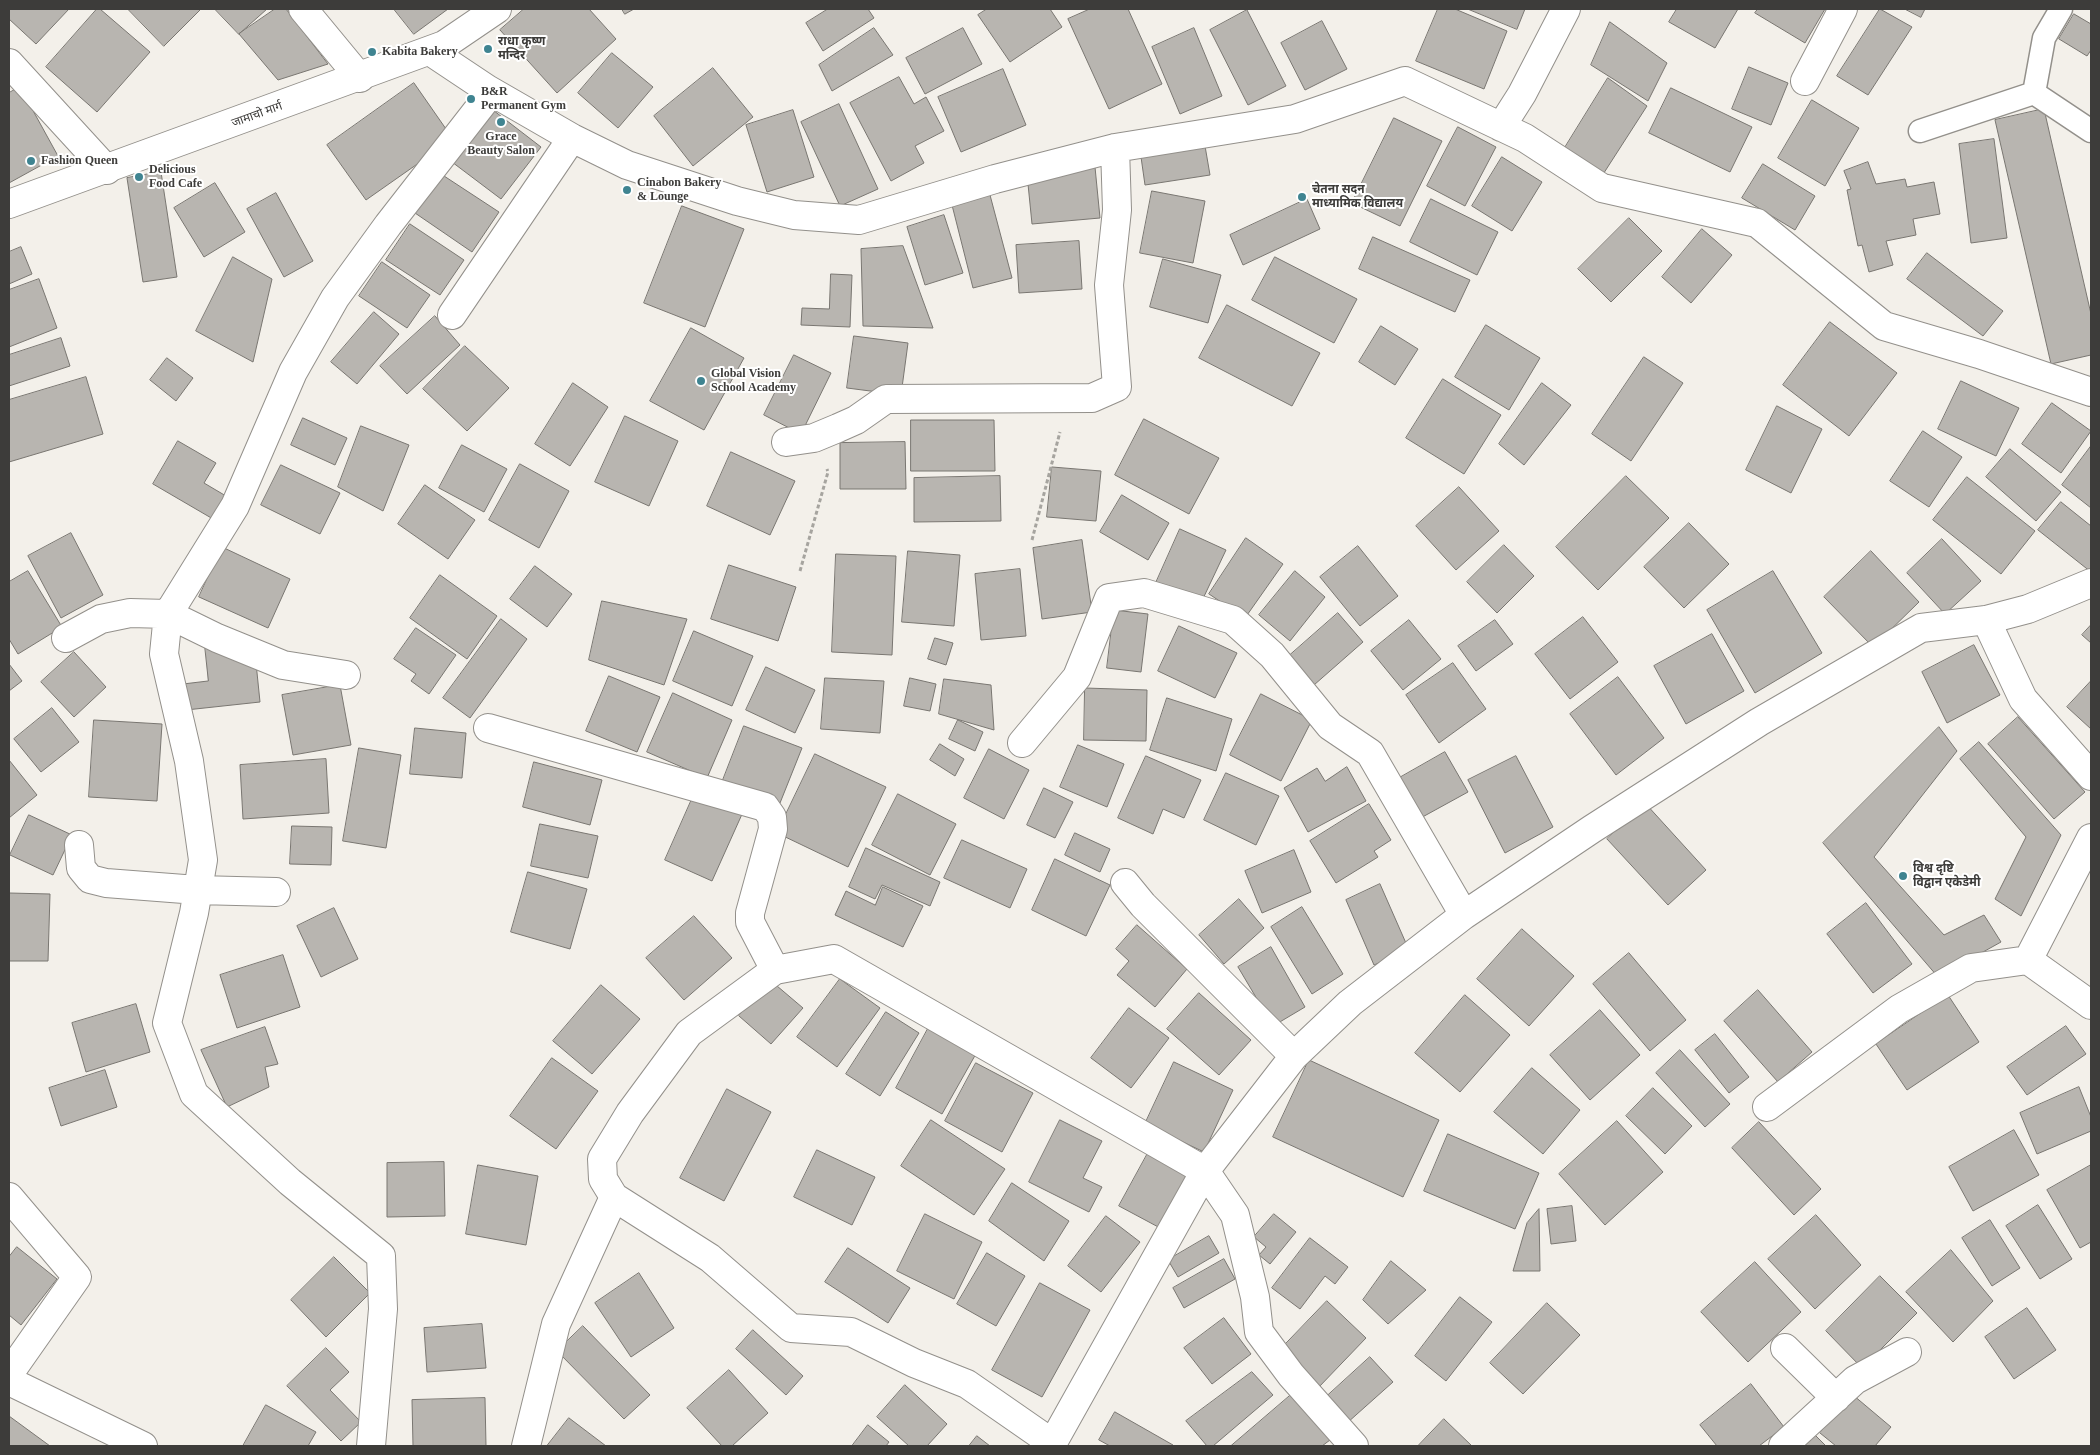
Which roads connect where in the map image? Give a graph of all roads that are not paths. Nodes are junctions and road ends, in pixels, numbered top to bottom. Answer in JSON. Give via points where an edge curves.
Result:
{"nodes":[{"id":1,"x":303,"y":9,"type":"edge"},
{"id":2,"x":497,"y":9,"type":"edge"},
{"id":3,"x":1566,"y":9,"type":"edge"},
{"id":4,"x":1843,"y":9,"type":"edge"},
{"id":5,"x":2061,"y":9,"type":"edge"},
{"id":6,"x":430,"y":51,"type":"junction"},
{"id":7,"x":9,"y":64,"type":"edge"},
{"id":8,"x":360,"y":78,"type":"junction"},
{"id":9,"x":1805,"y":81,"type":"dead end"},
{"id":10,"x":487,"y":89,"type":"junction"},
{"id":11,"x":2034,"y":93,"type":"junction"},
{"id":12,"x":1501,"y":127,"type":"junction"},
{"id":13,"x":1920,"y":131,"type":"dead end"},
{"id":14,"x":2091,"y":132,"type":"edge"},
{"id":15,"x":572,"y":138,"type":"junction"},
{"id":16,"x":1115,"y":148,"type":"junction"},
{"id":17,"x":107,"y":170,"type":"junction"},
{"id":18,"x":9,"y":204,"type":"edge"},
{"id":19,"x":452,"y":315,"type":"dead end"},
{"id":20,"x":2091,"y":392,"type":"edge"},
{"id":21,"x":786,"y":442,"type":"dead end"},
{"id":22,"x":2091,"y":583,"type":"edge"},
{"id":23,"x":168,"y":614,"type":"junction"},
{"id":24,"x":1986,"y":620,"type":"junction"},
{"id":25,"x":66,"y":638,"type":"dead end"},
{"id":26,"x":346,"y":675,"type":"dead end"},
{"id":27,"x":488,"y":728,"type":"dead end"},
{"id":28,"x":1022,"y":743,"type":"dead end"},
{"id":29,"x":2091,"y":776,"type":"edge"},
{"id":30,"x":2091,"y":838,"type":"edge"},
{"id":31,"x":79,"y":845,"type":"dead end"},
{"id":32,"x":1125,"y":883,"type":"dead end"},
{"id":33,"x":198,"y":890,"type":"junction"},
{"id":34,"x":276,"y":892,"type":"dead end"},
{"id":35,"x":1464,"y":914,"type":"junction"},
{"id":36,"x":2028,"y":960,"type":"junction"},
{"id":37,"x":775,"y":970,"type":"junction"},
{"id":38,"x":2091,"y":1005,"type":"edge"},
{"id":39,"x":1294,"y":1056,"type":"junction"},
{"id":40,"x":1768,"y":1107,"type":"dead end"},
{"id":41,"x":1205,"y":1171,"type":"junction"},
{"id":42,"x":9,"y":1196,"type":"edge"},
{"id":43,"x":614,"y":1197,"type":"junction"},
{"id":44,"x":1785,"y":1348,"type":"dead end"},
{"id":45,"x":1907,"y":1352,"type":"dead end"},
{"id":46,"x":9,"y":1374,"type":"edge"},
{"id":47,"x":9,"y":1381,"type":"edge"},
{"id":48,"x":1836,"y":1398,"type":"junction"},
{"id":49,"x":1051,"y":1444,"type":"edge"},
{"id":50,"x":143,"y":1446,"type":"edge"},
{"id":51,"x":371,"y":1446,"type":"edge"},
{"id":52,"x":526,"y":1446,"type":"edge"},
{"id":53,"x":1354,"y":1446,"type":"edge"},
{"id":54,"x":1784,"y":1446,"type":"edge"}],
"edges":[{"from":1,"to":8,"type":"street"},
{"from":2,"to":6,"type":"street","name":"जामाचो मार्ग"},
{"from":3,"to":12,"type":"street"},
{"from":4,"to":9,"type":"street"},
{"from":5,"to":11,"type":"lane","via":[[2044,38]]},
{"from":6,"to":8,"type":"street","name":"जामाचो मार्ग"},
{"from":6,"to":10,"type":"street"},
{"from":7,"to":17,"type":"street"},
{"from":8,"to":17,"type":"street","name":"जामाचो मार्ग"},
{"from":10,"to":15,"type":"street"},
{"from":10,"to":23,"type":"street","via":[[483,102],[335,298],[293,372],[235,506]]},
{"from":11,"to":13,"type":"lane"},
{"from":11,"to":14,"type":"lane"},
{"from":12,"to":16,"type":"street","via":[[1404,81],[1295,118]]},
{"from":12,"to":20,"type":"street","via":[[1525,138],[1602,188],[1757,223],[1884,326]]},
{"from":15,"to":16,"type":"street","via":[[626,165],[737,201],[794,215],[859,220],[994,179]]},
{"from":15,"to":19,"type":"street"},
{"from":16,"to":21,"type":"street","via":[[1117,210],[1109,285],[1117,387],[1092,398],[886,400],[856,420],[814,438]]},
{"from":17,"to":18,"type":"street","name":"जामाचो मार्ग"},
{"from":22,"to":24,"type":"street","via":[[2028,609]]},
{"from":23,"to":25,"type":"street","via":[[130,613],[102,619]]},
{"from":23,"to":26,"type":"street","via":[[283,665]]},
{"from":23,"to":33,"type":"street","via":[[164,654],[189,761],[203,860]]},
{"from":24,"to":29,"type":"street","via":[[2023,700]]},
{"from":24,"to":35,"type":"street","via":[[1921,628],[1759,722]]},
{"from":27,"to":37,"type":"street","via":[[765,807],[772,817],[773,829],[750,922]]},
{"from":28,"to":35,"type":"street","via":[[1077,677],[1109,598],[1144,593],[1232,620],[1272,655],[1330,726],[1370,753]]},
{"from":30,"to":36,"type":"street"},
{"from":31,"to":33,"type":"street","via":[[81,868],[90,879]]},
{"from":32,"to":39,"type":"street"},
{"from":33,"to":34,"type":"street"},
{"from":33,"to":51,"type":"street","via":[[167,1023],[194,1094],[290,1182],[381,1256],[383,1310]]},
{"from":35,"to":39,"type":"street","via":[[1350,1003]]},
{"from":36,"to":38,"type":"street"},
{"from":36,"to":40,"type":"street","via":[[1971,968],[1899,1009]]},
{"from":37,"to":41,"type":"street","via":[[834,959]]},
{"from":37,"to":43,"type":"street","via":[[689,1033],[630,1113],[602,1159],[603,1179]]},
{"from":39,"to":41,"type":"street"},
{"from":41,"to":49,"type":"street"},
{"from":41,"to":53,"type":"street","via":[[1235,1215],[1255,1297],[1259,1332],[1291,1375]]},
{"from":42,"to":46,"type":"street","via":[[77,1277]]},
{"from":43,"to":49,"type":"street","via":[[710,1258],[791,1328],[851,1332],[914,1363],[967,1384]]},
{"from":43,"to":52,"type":"street","via":[[556,1324]]},
{"from":44,"to":48,"type":"street"},
{"from":45,"to":48,"type":"street","via":[[1855,1380]]},
{"from":47,"to":50,"type":"street"},
{"from":48,"to":54,"type":"street"}]}
